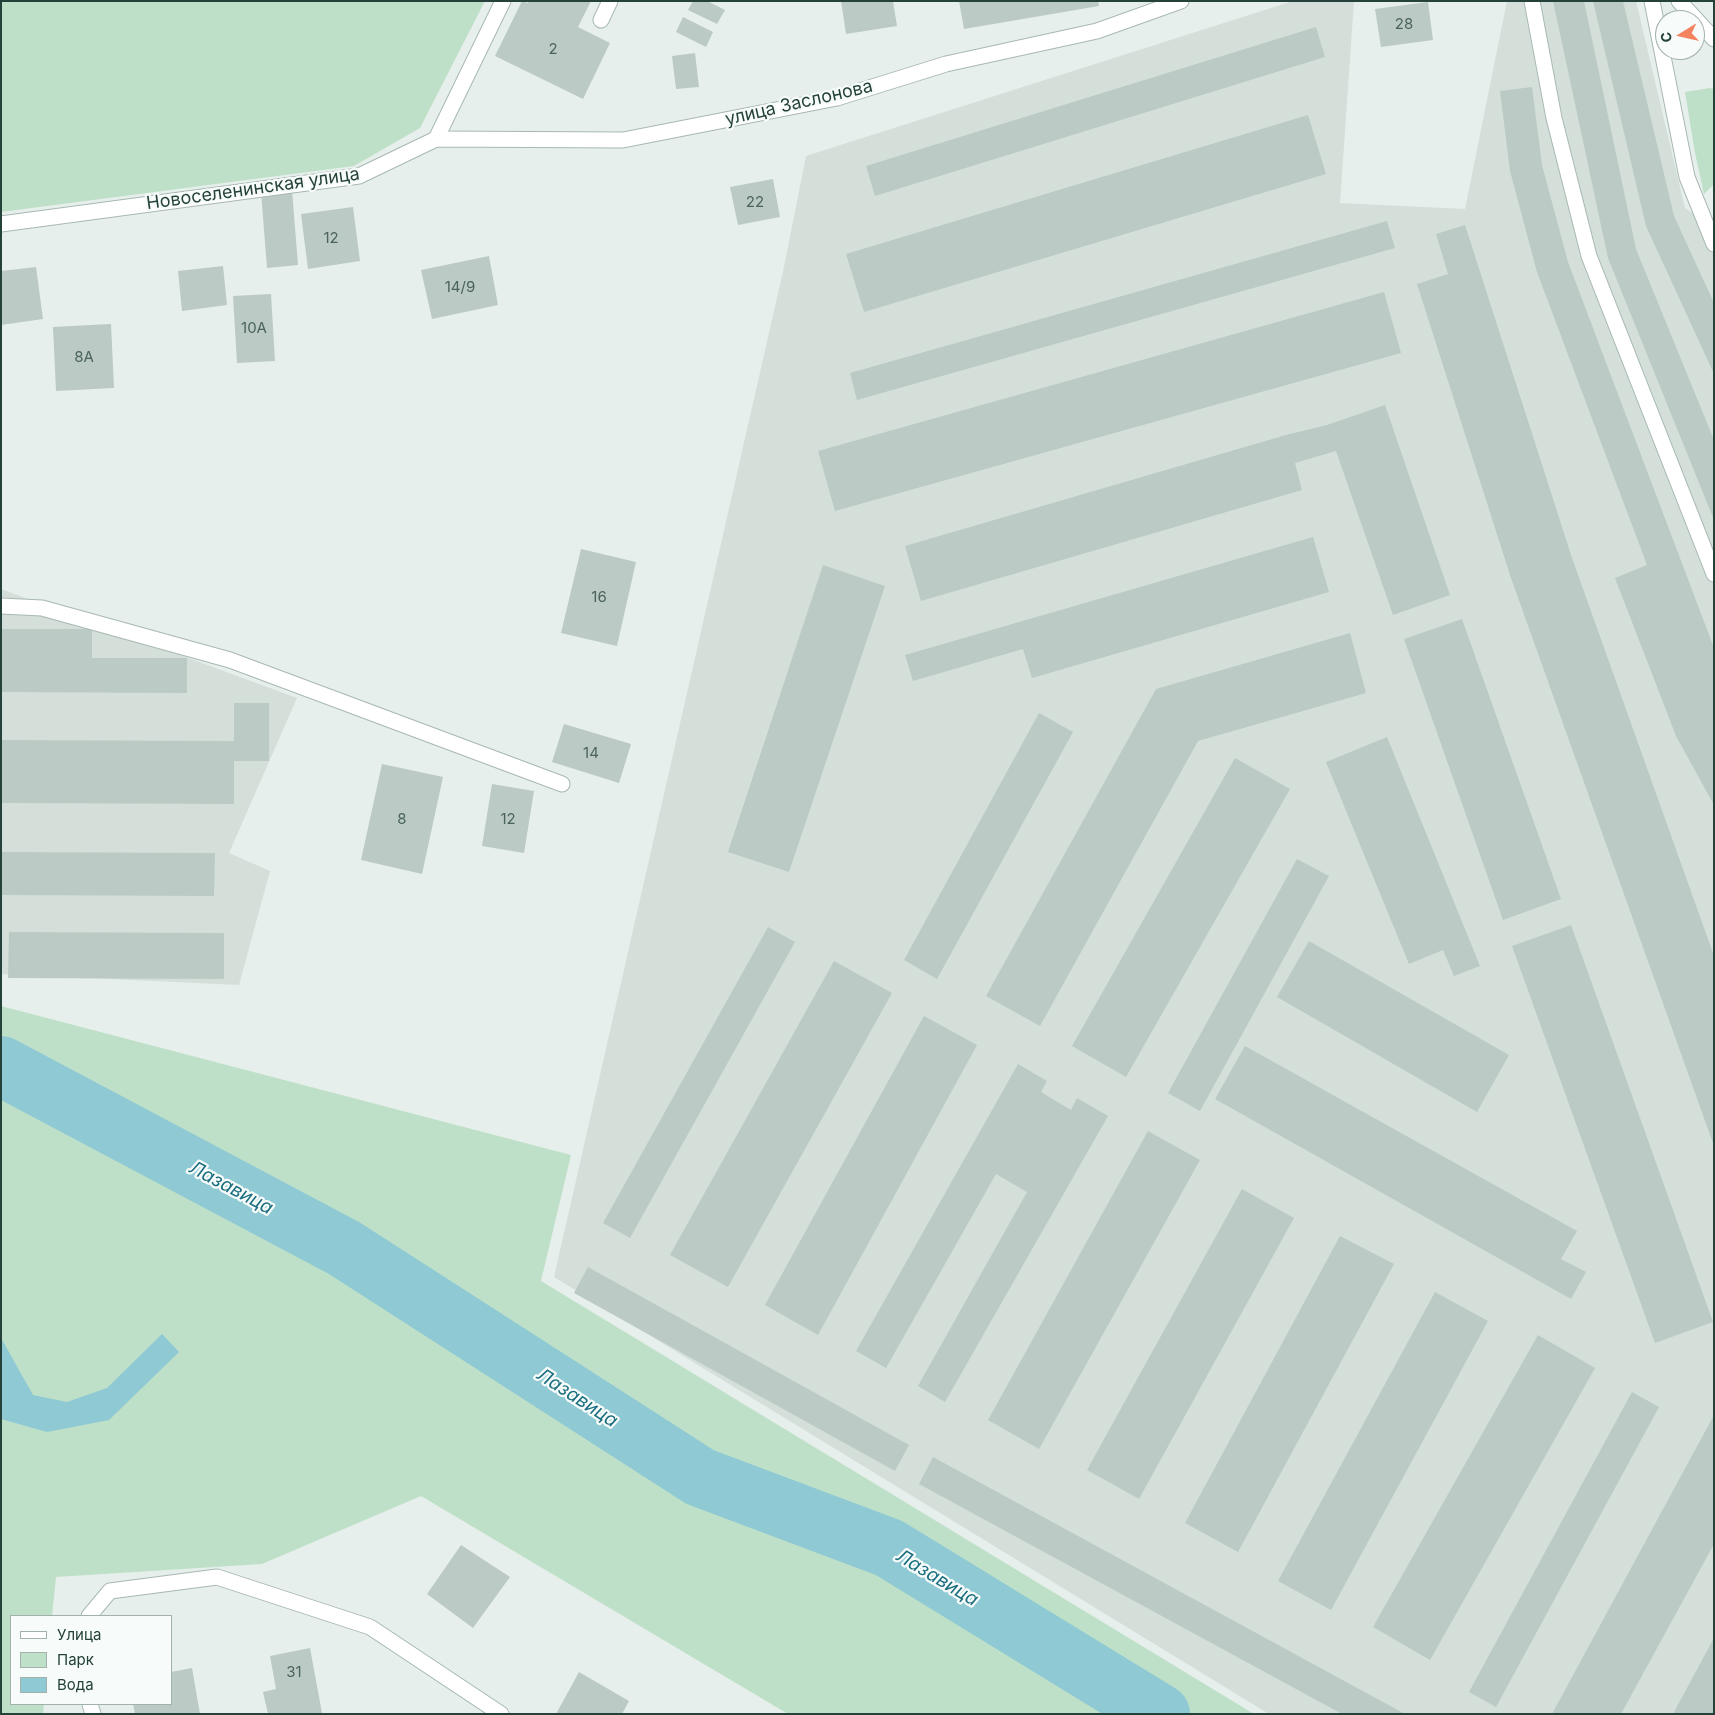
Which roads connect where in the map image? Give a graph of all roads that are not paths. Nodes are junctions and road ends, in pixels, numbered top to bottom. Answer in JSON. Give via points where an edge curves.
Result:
{"nodes":[{"id":1,"x":503,"y":1,"type":"edge"},
{"id":2,"x":610,"y":1,"type":"edge"},
{"id":3,"x":1181,"y":1,"type":"edge"},
{"id":4,"x":1532,"y":1,"type":"edge"},
{"id":5,"x":1652,"y":1,"type":"edge"},
{"id":6,"x":1679,"y":1,"type":"edge"},
{"id":7,"x":601,"y":20,"type":"dead end"},
{"id":8,"x":1714,"y":39,"type":"edge"},
{"id":9,"x":436,"y":139,"type":"junction"},
{"id":10,"x":1,"y":224,"type":"edge"},
{"id":11,"x":1714,"y":244,"type":"edge"},
{"id":12,"x":1714,"y":574,"type":"edge"},
{"id":13,"x":1,"y":606,"type":"edge"},
{"id":14,"x":562,"y":784,"type":"dead end"},
{"id":15,"x":90,"y":1615,"type":"edge"},
{"id":16,"x":501,"y":1714,"type":"edge"}],
"edges":[{"from":1,"to":9,"type":"street"},
{"from":2,"to":7,"type":"street"},
{"from":3,"to":9,"type":"street","name":"улица Заслонова","via":[[1097,31],[946,64],[837,98],[623,140]]},
{"from":4,"to":12,"type":"street","via":[[1554,118],[1589,256]]},
{"from":5,"to":11,"type":"street","via":[[1687,177]]},
{"from":6,"to":8,"type":"street"},
{"from":9,"to":10,"type":"street","name":"Новоселенинская улица","via":[[359,176]]},
{"from":13,"to":14,"type":"street","via":[[42,608],[230,660]]},
{"from":15,"to":16,"type":"street","via":[[110,1591],[217,1578],[370,1627]]}]}
